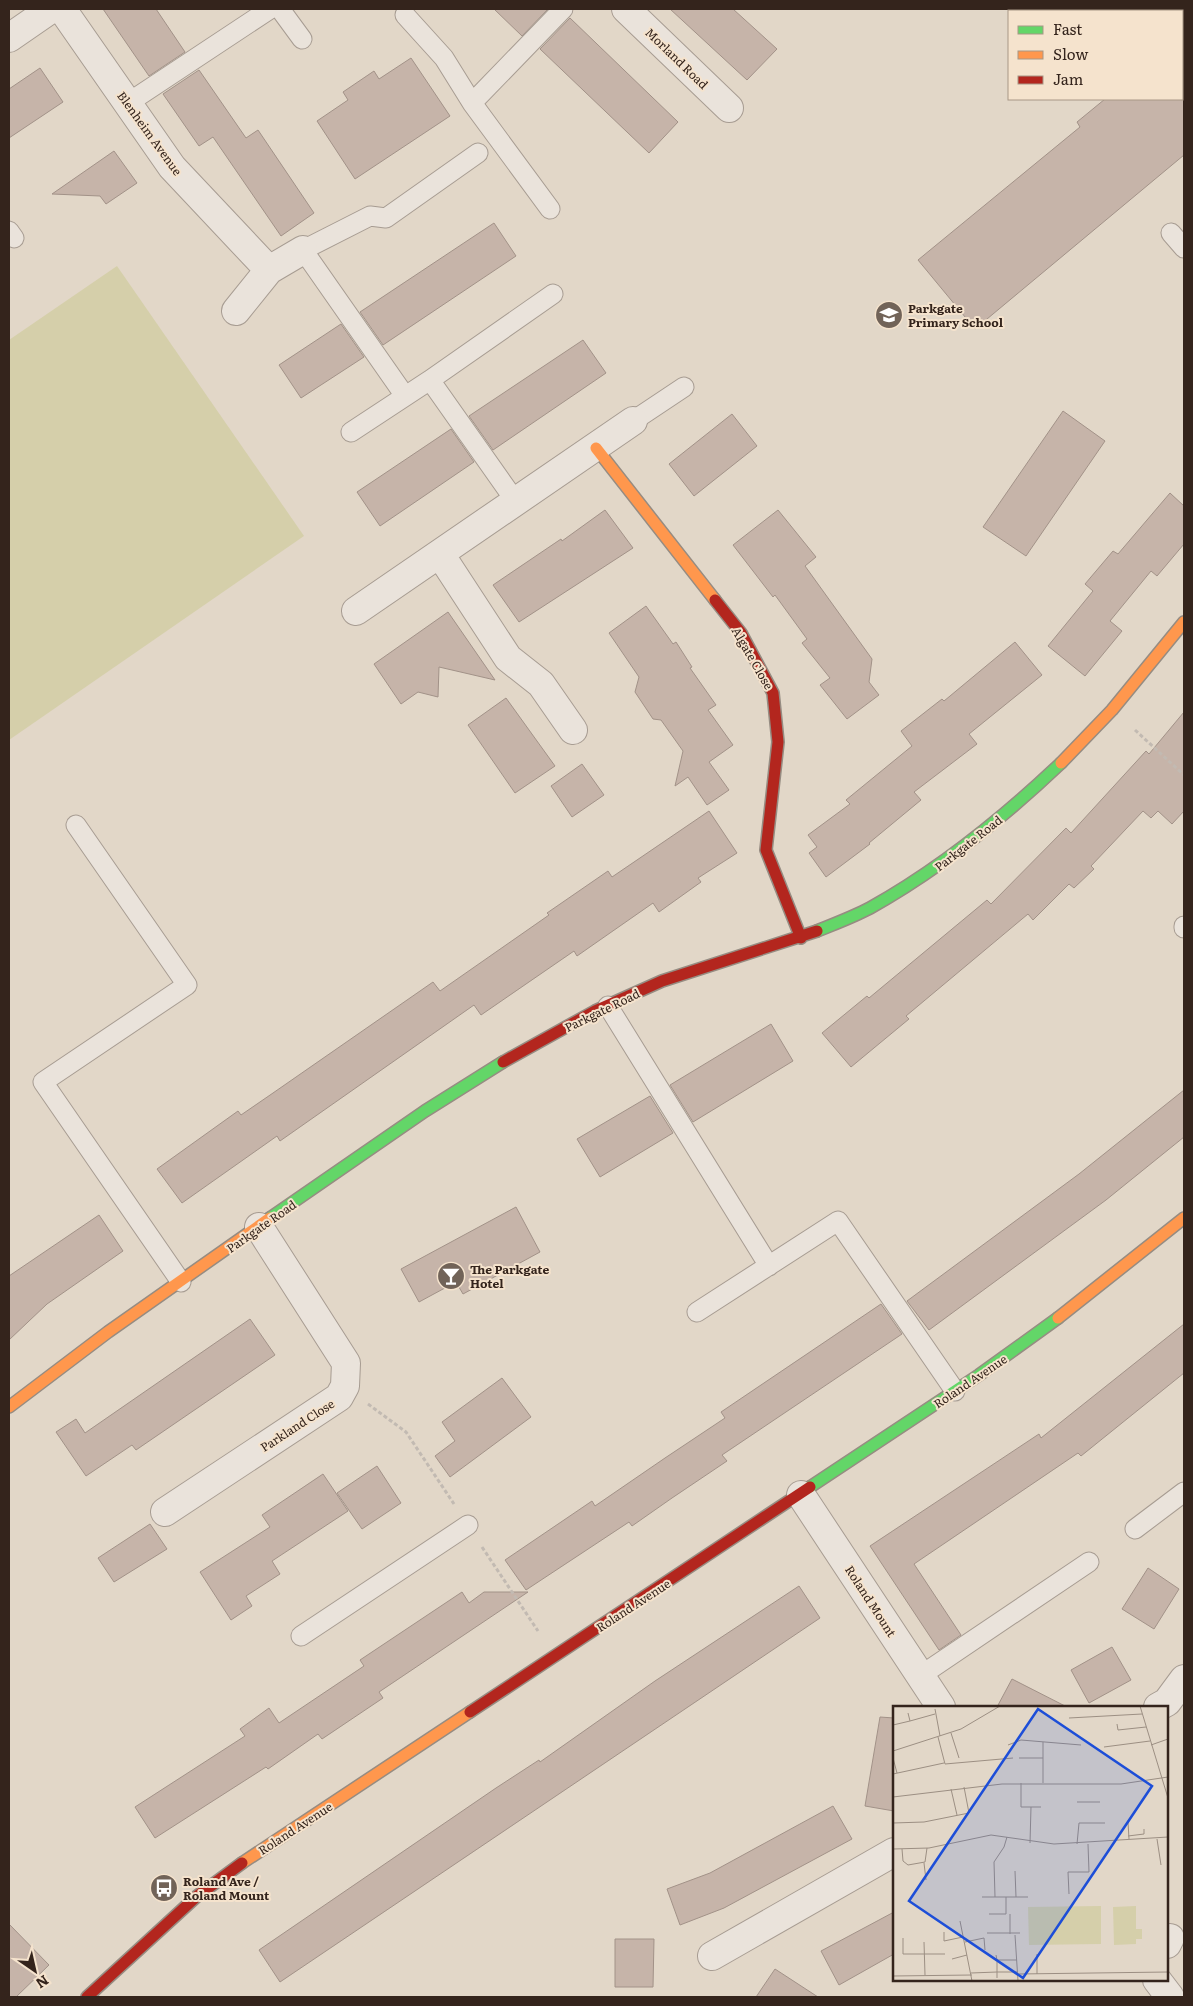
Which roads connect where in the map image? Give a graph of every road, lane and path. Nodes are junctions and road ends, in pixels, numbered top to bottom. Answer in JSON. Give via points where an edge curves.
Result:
{"nodes":[{"id":1,"x":270,"y":9,"type":"edge"},
{"id":2,"x":280,"y":9,"type":"edge"},
{"id":3,"x":563,"y":9,"type":"edge"},
{"id":4,"x":627,"y":9,"type":"edge"},
{"id":5,"x":66,"y":11,"type":"edge"},
{"id":6,"x":405,"y":15,"type":"dead end"},
{"id":7,"x":9,"y":38,"type":"edge"},
{"id":8,"x":302,"y":39,"type":"dead end"},
{"id":9,"x":128,"y":103,"type":"junction"},
{"id":10,"x":472,"y":103,"type":"junction"},
{"id":11,"x":729,"y":108,"type":"dead end"},
{"id":12,"x":478,"y":152,"type":"dead end"},
{"id":13,"x":550,"y":210,"type":"dead end"},
{"id":14,"x":1171,"y":234,"type":"dead end"},
{"id":15,"x":1184,"y":248,"type":"edge"},
{"id":16,"x":304,"y":250,"type":"junction"},
{"id":17,"x":269,"y":270,"type":"junction"},
{"id":18,"x":553,"y":294,"type":"dead end"},
{"id":19,"x":236,"y":311,"type":"dead end"},
{"id":20,"x":430,"y":380,"type":"junction"},
{"id":21,"x":684,"y":387,"type":"dead end"},
{"id":22,"x":405,"y":396,"type":"junction"},
{"id":23,"x":633,"y":421,"type":"joint"},
{"id":24,"x":351,"y":432,"type":"dead end"},
{"id":25,"x":596,"y":448,"type":"junction"},
{"id":26,"x":516,"y":502,"type":"junction"},
{"id":27,"x":440,"y":554,"type":"junction"},
{"id":28,"x":356,"y":612,"type":"dead end"},
{"id":29,"x":1184,"y":622,"type":"edge"},
{"id":30,"x":1112,"y":710,"type":"junction"},
{"id":31,"x":574,"y":730,"type":"dead end"},
{"id":32,"x":1184,"y":775,"type":"edge"},
{"id":33,"x":76,"y":825,"type":"dead end"},
{"id":34,"x":800,"y":938,"type":"junction"},
{"id":35,"x":608,"y":1006,"type":"junction"},
{"id":36,"x":1184,"y":1218,"type":"edge"},
{"id":37,"x":259,"y":1227,"type":"junction"},
{"id":38,"x":768,"y":1266,"type":"junction"},
{"id":39,"x":181,"y":1282,"type":"junction"},
{"id":40,"x":697,"y":1312,"type":"dead end"},
{"id":41,"x":955,"y":1391,"type":"junction"},
{"id":42,"x":9,"y":1407,"type":"edge"},
{"id":43,"x":1184,"y":1492,"type":"edge"},
{"id":44,"x":801,"y":1495,"type":"junction"},
{"id":45,"x":165,"y":1512,"type":"dead end"},
{"id":46,"x":468,"y":1526,"type":"dead end"},
{"id":47,"x":1135,"y":1529,"type":"dead end"},
{"id":48,"x":1089,"y":1562,"type":"dead end"},
{"id":49,"x":301,"y":1636,"type":"dead end"},
{"id":50,"x":920,"y":1676,"type":"junction"},
{"id":51,"x":1184,"y":1678,"type":"edge"},
{"id":52,"x":939,"y":1706,"type":"edge"},
{"id":53,"x":1160,"y":1706,"type":"edge"},
{"id":54,"x":893,"y":1853,"type":"edge"},
{"id":55,"x":712,"y":1956,"type":"dead end"},
{"id":56,"x":1158,"y":1981,"type":"edge"},
{"id":57,"x":87,"y":1997,"type":"edge"},
{"id":58,"x":1170,"y":1997,"type":"edge"}],
"edges":[{"from":1,"to":9,"type":"lane"},
{"from":2,"to":8,"type":"lane"},
{"from":3,"to":10,"type":"lane"},
{"from":4,"to":11,"type":"street","name":"Morland Road"},
{"from":5,"to":7,"type":"street"},
{"from":5,"to":9,"type":"street","name":"Blenheim Avenue"},
{"from":6,"to":10,"type":"lane","via":[[444,58]]},
{"from":9,"to":17,"type":"street","name":"Blenheim Avenue","via":[[172,167]]},
{"from":10,"to":13,"type":"lane"},
{"from":12,"to":16,"type":"lane","via":[[386,218],[370,216]]},
{"from":14,"to":15,"type":"lane"},
{"from":16,"to":17,"type":"street"},
{"from":16,"to":22,"type":"lane"},
{"from":17,"to":19,"type":"street"},
{"from":18,"to":20,"type":"lane"},
{"from":20,"to":22,"type":"lane"},
{"from":20,"to":26,"type":"lane"},
{"from":21,"to":23,"type":"lane"},
{"from":22,"to":24,"type":"lane"},
{"from":23,"to":25,"type":"street"},
{"from":25,"to":26,"type":"street"},
{"from":25,"to":34,"type":"street","name":"Algate Close","via":[[741,633],[773,693],[778,742],[766,850]]},
{"from":26,"to":27,"type":"street"},
{"from":27,"to":28,"type":"street"},
{"from":27,"to":31,"type":"street","via":[[508,658],[541,684]]},
{"from":29,"to":30,"type":"street","name":"Parkgate Road"},
{"from":30,"to":32,"type":"path"},
{"from":30,"to":34,"type":"street","name":"Parkgate Road","via":[[1020,802],[927,874],[868,909]]},
{"from":33,"to":39,"type":"lane","via":[[187,985],[43,1082]]},
{"from":34,"to":35,"type":"street","name":"Parkgate Road","via":[[662,981]]},
{"from":35,"to":37,"type":"street","name":"Parkgate Road","via":[[521,1051],[425,1111]]},
{"from":35,"to":38,"type":"lane"},
{"from":36,"to":41,"type":"street","name":"Roland Avenue","via":[[1033,1338]]},
{"from":37,"to":39,"type":"street","name":"Parkgate Road"},
{"from":37,"to":45,"type":"street","name":"Parkland Close","via":[[346,1363],[344,1386],[339,1397]]},
{"from":38,"to":40,"type":"lane"},
{"from":38,"to":41,"type":"lane","via":[[838,1221]]},
{"from":39,"to":42,"type":"street","name":"Parkgate Road","via":[[51,1373]]},
{"from":41,"to":44,"type":"street","name":"Roland Avenue"},
{"from":43,"to":47,"type":"lane"},
{"from":44,"to":50,"type":"street","name":"Roland Mount"},
{"from":44,"to":57,"type":"street","name":"Roland Avenue","via":[[232,1870],[196,1897]]},
{"from":46,"to":49,"type":"lane"},
{"from":48,"to":50,"type":"lane"},
{"from":50,"to":52,"type":"street","name":"Roland Mount"},
{"from":51,"to":53,"type":"street","via":[[1167,1702]]},
{"from":54,"to":55,"type":"street"},
{"from":56,"to":58,"type":"street"}]}
